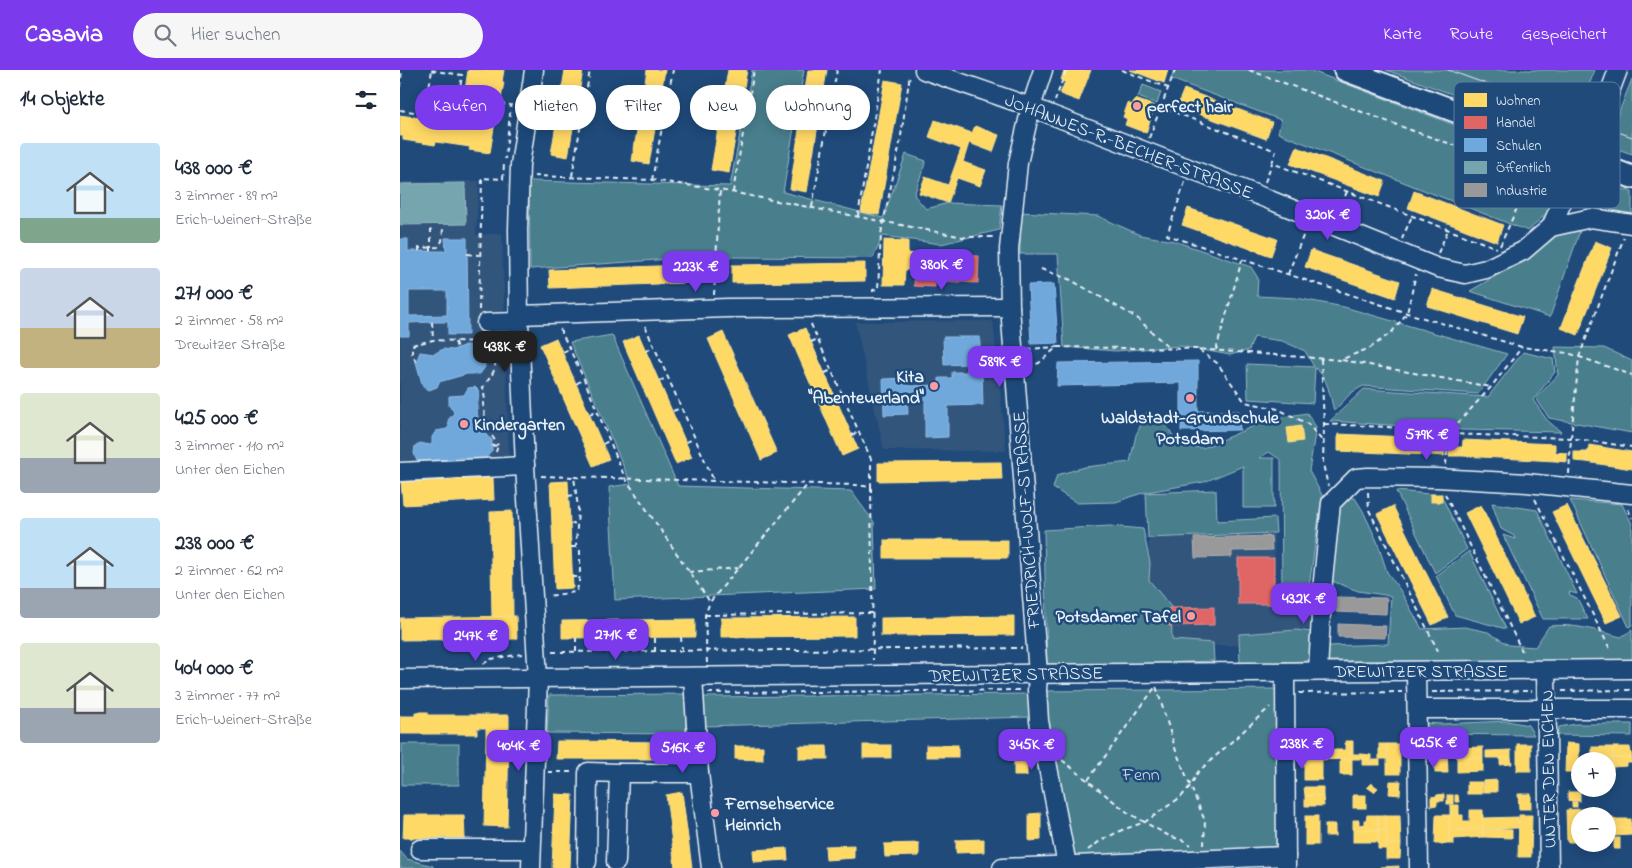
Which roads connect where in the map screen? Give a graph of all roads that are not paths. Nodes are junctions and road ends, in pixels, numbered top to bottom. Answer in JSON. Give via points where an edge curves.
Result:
{"nodes":[{"id":1,"x":534,"y":70,"type":"edge"},
{"id":2,"x":924,"y":70,"type":"edge"},
{"id":3,"x":1043,"y":70,"type":"edge"},
{"id":4,"x":1345,"y":70,"type":"edge"},
{"id":5,"x":1618,"y":70,"type":"edge"},
{"id":6,"x":1613,"y":82,"type":"edge"},
{"id":7,"x":1031,"y":107,"type":"junction"},
{"id":8,"x":1454,"y":111,"type":"edge"},
{"id":9,"x":1620,"y":173,"type":"edge"},
{"id":10,"x":1632,"y":177,"type":"edge"},
{"id":11,"x":1559,"y":208,"type":"edge"},
{"id":12,"x":1631,"y":224,"type":"edge"},
{"id":13,"x":1550,"y":227,"type":"junction"},
{"id":14,"x":1010,"y":307,"type":"junction"},
{"id":15,"x":519,"y":319,"type":"junction"},
{"id":16,"x":483,"y":324,"type":"road end"},
{"id":17,"x":526,"y":471,"type":"junction"},
{"id":18,"x":400,"y":472,"type":"edge"},
{"id":19,"x":1632,"y":494,"type":"edge"},
{"id":20,"x":1632,"y":669,"type":"edge"},
{"id":21,"x":1546,"y":670,"type":"junction"},
{"id":22,"x":1318,"y":671,"type":"junction"},
{"id":23,"x":1285,"y":672,"type":"junction"},
{"id":24,"x":1416,"y":672,"type":"junction"},
{"id":25,"x":1038,"y":674,"type":"junction"},
{"id":26,"x":701,"y":677,"type":"junction"},
{"id":27,"x":538,"y":678,"type":"junction"},
{"id":28,"x":400,"y":679,"type":"edge"},
{"id":29,"x":1417,"y":700,"type":"junction"},
{"id":30,"x":1632,"y":709,"type":"edge"},
{"id":31,"x":1547,"y":710,"type":"junction"},
{"id":32,"x":619,"y":773,"type":"junction"},
{"id":33,"x":699,"y":773,"type":"junction"},
{"id":34,"x":420,"y":849,"type":"dead end"},
{"id":35,"x":531,"y":849,"type":"junction"},
{"id":36,"x":587,"y":862,"type":"dead end"},
{"id":37,"x":616,"y":862,"type":"dead end"},
{"id":38,"x":1286,"y":862,"type":"edge"},
{"id":39,"x":1067,"y":865,"type":"junction"},
{"id":40,"x":531,"y":868,"type":"edge"},
{"id":41,"x":711,"y":868,"type":"edge"},
{"id":42,"x":1002,"y":868,"type":"edge"},
{"id":43,"x":1419,"y":868,"type":"edge"},
{"id":44,"x":1549,"y":868,"type":"edge"}],
"edges":[{"from":1,"to":15,"type":"street","via":[[519,176]]},
{"from":2,"to":7,"type":"street","name":"JOHANNES-R.-BECHER-STRASSE"},
{"from":3,"to":7,"type":"street","name":"FRIEDRICH-WOLF-STRASSE"},
{"from":4,"to":8,"type":"main road"},
{"from":5,"to":6,"type":"street","name":"JOHANNES-R.-BECHER-STRASSE"},
{"from":7,"to":13,"type":"street","name":"JOHANNES-R.-BECHER-STRASSE","via":[[1438,268],[1465,274],[1486,269],[1523,252]]},
{"from":7,"to":14,"type":"street","name":"FRIEDRICH-WOLF-STRASSE","via":[[1018,163],[1010,238]]},
{"from":9,"to":10,"type":"main road"},
{"from":11,"to":13,"type":"street","name":"JOHANNES-R.-BECHER-STRASSE"},
{"from":12,"to":13,"type":"street","via":[[1591,218]]},
{"from":14,"to":15,"type":"street","via":[[713,308],[553,314]]},
{"from":14,"to":25,"type":"street","name":"FRIEDRICH-WOLF-STRASSE"},
{"from":15,"to":16,"type":"street"},
{"from":15,"to":17,"type":"street"},
{"from":17,"to":18,"type":"street"},
{"from":17,"to":27,"type":"street"},
{"from":19,"to":22,"type":"street","via":[[1441,475],[1356,478],[1331,503]]},
{"from":20,"to":21,"type":"street","name":"DREWITZER STRASSE"},
{"from":21,"to":24,"type":"street","name":"DREWITZER STRASSE"},
{"from":21,"to":31,"type":"street","name":"UNTER DEN EICHEN"},
{"from":22,"to":23,"type":"street","name":"DREWITZER STRASSE"},
{"from":22,"to":24,"type":"street","name":"DREWITZER STRASSE"},
{"from":23,"to":25,"type":"street","name":"DREWITZER STRASSE"},
{"from":23,"to":38,"type":"street"},
{"from":24,"to":29,"type":"street"},
{"from":25,"to":26,"type":"street","name":"DREWITZER STRASSE"},
{"from":25,"to":39,"type":"street","name":"FRIEDRICH-WOLF-STRASSE","via":[[1039,721]]},
{"from":26,"to":27,"type":"street","name":"DREWITZER STRASSE"},
{"from":26,"to":33,"type":"street"},
{"from":27,"to":28,"type":"street","name":"DREWITZER STRASSE"},
{"from":27,"to":35,"type":"street"},
{"from":29,"to":31,"type":"street"},
{"from":29,"to":43,"type":"street"},
{"from":30,"to":31,"type":"street"},
{"from":31,"to":44,"type":"street","name":"UNTER DEN EICHEN"},
{"from":32,"to":33,"type":"street"},
{"from":32,"to":36,"type":"street","via":[[588,772]]},
{"from":32,"to":37,"type":"street"},
{"from":33,"to":41,"type":"street"},
{"from":34,"to":35,"type":"street"},
{"from":35,"to":40,"type":"street"},
{"from":38,"to":39,"type":"street","via":[[1204,859]]},
{"from":39,"to":42,"type":"street"}]}
